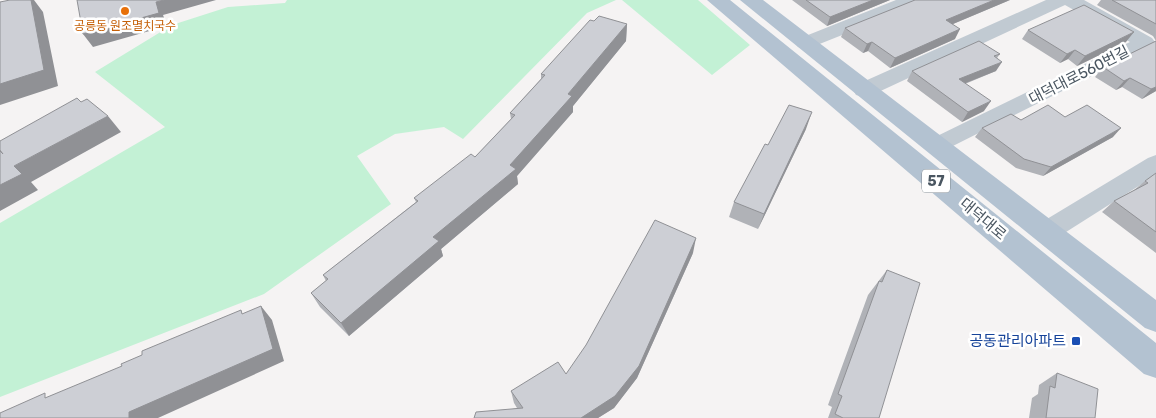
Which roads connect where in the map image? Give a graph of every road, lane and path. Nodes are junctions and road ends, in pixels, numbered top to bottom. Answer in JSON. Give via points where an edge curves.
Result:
{"nodes":[{"id":1,"x":717,"y":0,"type":"edge"},
{"id":2,"x":750,"y":0,"type":"edge"},
{"id":3,"x":913,"y":0,"type":"edge"},
{"id":4,"x":1061,"y":0,"type":"edge"},
{"id":5,"x":1070,"y":0,"type":"edge"},
{"id":6,"x":805,"y":43,"type":"junction"},
{"id":7,"x":864,"y":90,"type":"junction"},
{"id":8,"x":937,"y":146,"type":"junction"},
{"id":9,"x":1156,"y":164,"type":"edge"},
{"id":10,"x":1046,"y":232,"type":"junction"},
{"id":11,"x":1156,"y":318,"type":"edge"},
{"id":12,"x":1156,"y":362,"type":"edge"}],
"edges":[{"from":1,"to":12,"type":"main road","name":"대덕대로","number":"57"},
{"from":2,"to":6,"type":"main road","name":"대덕대로","number":"57"},
{"from":3,"to":6,"type":"street"},
{"from":4,"to":7,"type":"street"},
{"from":5,"to":8,"type":"street","name":"대덕대로560번길","via":[[1145,42]]},
{"from":6,"to":7,"type":"main road","name":"대덕대로","number":"57"},
{"from":7,"to":8,"type":"main road","name":"대덕대로","number":"57"},
{"from":8,"to":10,"type":"main road","name":"대덕대로","number":"57"},
{"from":9,"to":10,"type":"street"},
{"from":10,"to":11,"type":"main road","name":"대덕대로","number":"57"}]}
